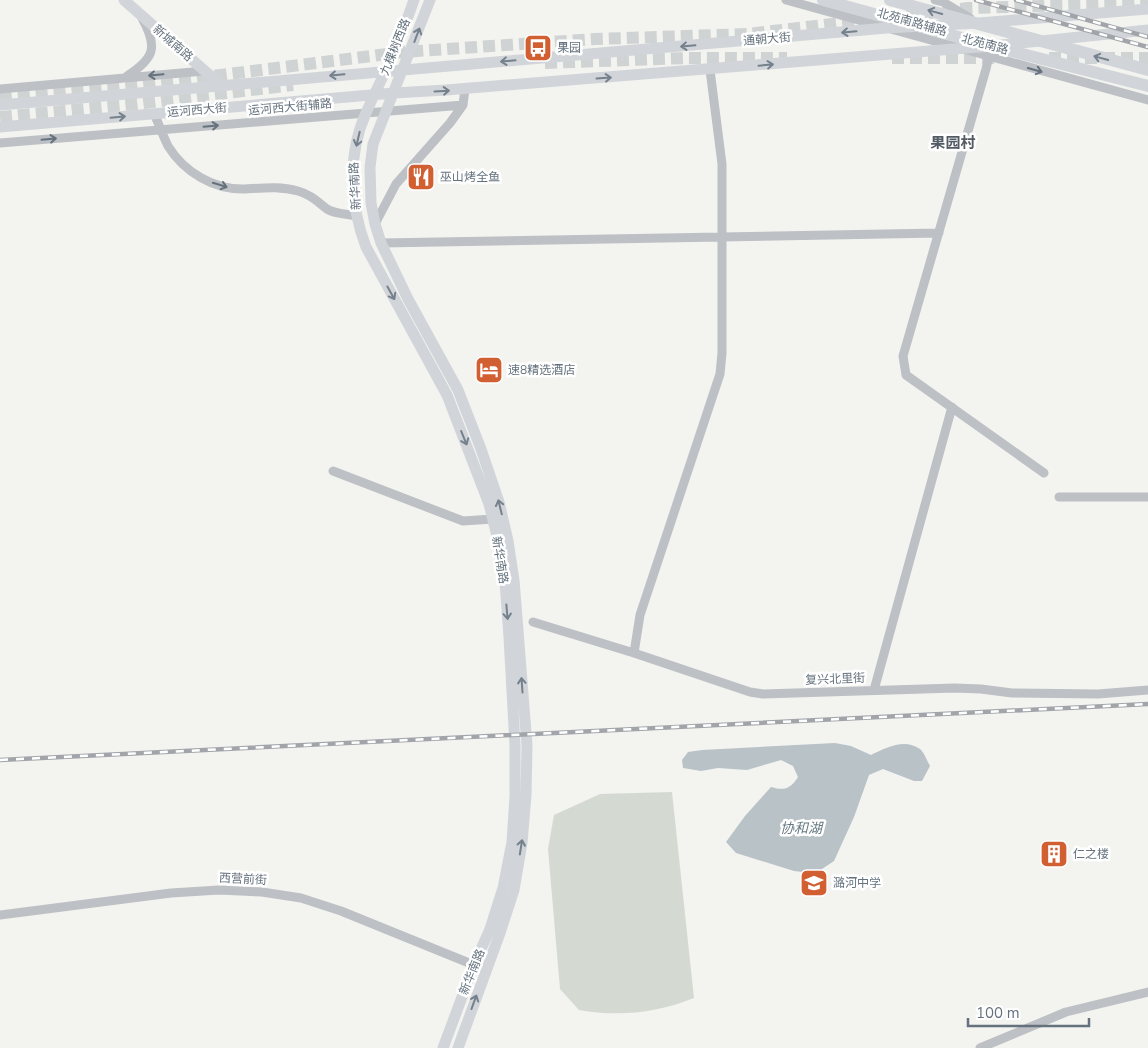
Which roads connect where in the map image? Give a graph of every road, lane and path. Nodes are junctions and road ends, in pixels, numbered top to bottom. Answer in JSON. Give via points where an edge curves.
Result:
{"nodes":[{"id":1,"x":124,"y":0,"type":"edge"},
{"id":2,"x":414,"y":0,"type":"edge"},
{"id":3,"x":430,"y":0,"type":"edge"},
{"id":4,"x":786,"y":0,"type":"edge"},
{"id":5,"x":823,"y":0,"type":"edge"},
{"id":6,"x":890,"y":0,"type":"edge"},
{"id":7,"x":935,"y":0,"type":"edge"},
{"id":8,"x":1148,"y":9,"type":"edge"},
{"id":9,"x":139,"y":14,"type":"junction"},
{"id":10,"x":979,"y":23,"type":"junction"},
{"id":11,"x":916,"y":26,"type":"junction"},
{"id":12,"x":887,"y":28,"type":"junction"},
{"id":13,"x":1148,"y":30,"type":"edge"},
{"id":14,"x":1037,"y":41,"type":"junction"},
{"id":15,"x":960,"y":49,"type":"junction"},
{"id":16,"x":990,"y":51,"type":"junction"},
{"id":17,"x":404,"y":70,"type":"junction"},
{"id":18,"x":710,"y":70,"type":"junction"},
{"id":19,"x":1148,"y":70,"type":"edge"},
{"id":20,"x":204,"y":71,"type":"junction"},
{"id":21,"x":386,"y":71,"type":"junction"},
{"id":22,"x":124,"y":78,"type":"junction"},
{"id":23,"x":222,"y":86,"type":"junction"},
{"id":24,"x":1148,"y":86,"type":"edge"},
{"id":25,"x":0,"y":89,"type":"edge"},
{"id":26,"x":465,"y":89,"type":"junction"},
{"id":27,"x":394,"y":93,"type":"junction"},
{"id":28,"x":376,"y":94,"type":"junction"},
{"id":29,"x":1148,"y":100,"type":"edge"},
{"id":30,"x":0,"y":105,"type":"edge"},
{"id":31,"x":463,"y":105,"type":"junction"},
{"id":32,"x":386,"y":112,"type":"junction"},
{"id":33,"x":366,"y":113,"type":"junction"},
{"id":34,"x":154,"y":114,"type":"junction"},
{"id":35,"x":0,"y":127,"type":"edge"},
{"id":36,"x":162,"y":130,"type":"junction"},
{"id":37,"x":0,"y":143,"type":"edge"},
{"id":38,"x":357,"y":216,"type":"junction"},
{"id":39,"x":375,"y":224,"type":"junction"},
{"id":40,"x":939,"y":233,"type":"junction"},
{"id":41,"x":721,"y":237,"type":"junction"},
{"id":42,"x":381,"y":243,"type":"junction"},
{"id":43,"x":952,"y":407,"type":"junction"},
{"id":44,"x":333,"y":471,"type":"dead end"},
{"id":45,"x":1044,"y":473,"type":"dead end"},
{"id":46,"x":1058,"y":497,"type":"dead end"},
{"id":47,"x":1148,"y":497,"type":"edge"},
{"id":48,"x":493,"y":518,"type":"junction"},
{"id":49,"x":533,"y":622,"type":"dead end"},
{"id":50,"x":634,"y":653,"type":"junction"},
{"id":51,"x":874,"y":690,"type":"junction"},
{"id":52,"x":1148,"y":690,"type":"edge"},
{"id":53,"x":0,"y":915,"type":"edge"},
{"id":54,"x":474,"y":965,"type":"junction"},
{"id":55,"x":1148,"y":992,"type":"edge"},
{"id":56,"x":443,"y":1048,"type":"edge"},
{"id":57,"x":458,"y":1048,"type":"edge"},
{"id":58,"x":980,"y":1048,"type":"edge"}],
"edges":[{"from":1,"to":9,"type":"main road","name":"新城南路"},
{"from":2,"to":21,"type":"main road","name":"九棵树西路"},
{"from":17,"to":3,"type":"main road","name":"九棵树西路","one_way":true},
{"from":4,"to":12,"type":"street","name":"北苑南路辅路"},
{"from":5,"to":11,"type":"highway","name":"北苑南路"},
{"from":10,"to":6,"type":"highway","name":"北苑南路","one_way":true},
{"from":7,"to":10,"type":"street","name":"北苑南路辅路"},
{"from":8,"to":10,"type":"main road","name":"通朝大街"},
{"from":9,"to":20,"type":"main road","name":"新城南路"},
{"from":9,"to":22,"type":"street","via":[[150,32],[151,56]]},
{"from":10,"to":11,"type":"main road","name":"通朝大街"},
{"from":10,"to":14,"type":"highway","name":"北苑南路"},
{"from":11,"to":12,"type":"main road","name":"通朝大街"},
{"from":11,"to":16,"type":"highway","name":"北苑南路"},
{"from":12,"to":15,"type":"street","name":"北苑南路辅路"},
{"from":12,"to":17,"type":"main road","name":"通朝大街","one_way":true},
{"from":13,"to":14,"type":"main road","name":"通朝大街"},
{"from":14,"to":16,"type":"main road","name":"通朝大街"},
{"from":19,"to":14,"type":"highway","name":"北苑南路","one_way":true},
{"from":15,"to":16,"type":"main road","name":"通朝大街"},
{"from":18,"to":15,"type":"main road","name":"通朝大街","one_way":true},
{"from":16,"to":24,"type":"highway","name":"北苑南路"},
{"from":16,"to":29,"type":"street","one_way":true},
{"from":16,"to":40,"type":"street"},
{"from":17,"to":21,"type":"main road","name":"通朝大街"},
{"from":17,"to":27,"type":"main road","name":"九棵树西路"},
{"from":26,"to":18,"type":"main road","name":"通朝大街","one_way":true},
{"from":18,"to":41,"type":"street","via":[[722,164]]},
{"from":20,"to":22,"type":"street","one_way":true},
{"from":20,"to":23,"type":"main road","name":"新城南路"},
{"from":21,"to":23,"type":"main road","name":"运河西大街","one_way":true},
{"from":21,"to":28,"type":"main road","name":"九棵树西路"},
{"from":22,"to":25,"type":"street"},
{"from":23,"to":30,"type":"main road","name":"运河西大街"},
{"from":27,"to":26,"type":"main road","name":"通朝大街","one_way":true},
{"from":26,"to":31,"type":"street"},
{"from":27,"to":28,"type":"main road","name":"运河西大街"},
{"from":27,"to":32,"type":"main road","name":"新华南路"},
{"from":28,"to":33,"type":"main road","name":"新华南路"},
{"from":28,"to":34,"type":"main road","name":"运河西大街"},
{"from":31,"to":32,"type":"street","name":"运河西大街辅路"},
{"from":31,"to":39,"type":"street","via":[[396,184]]},
{"from":32,"to":33,"type":"street","name":"运河西大街辅路"},
{"from":32,"to":39,"type":"main road","name":"新华南路","via":[[373,144],[370,167]]},
{"from":36,"to":33,"type":"street","name":"运河西大街辅路","one_way":true},
{"from":33,"to":38,"type":"main road","name":"新华南路","one_way":true,"via":[[352,164]]},
{"from":35,"to":34,"type":"main road","name":"运河西大街","one_way":true},
{"from":34,"to":36,"type":"street"},
{"from":37,"to":36,"type":"street","name":"运河西大街辅路","one_way":true},
{"from":36,"to":38,"type":"street","one_way":true,"via":[[177,158],[204,180],[223,187],[300,191],[329,210]]},
{"from":38,"to":48,"type":"main road","name":"新华南路","one_way":true,"via":[[366,247],[447,395]]},
{"from":39,"to":42,"type":"main road","name":"新华南路"},
{"from":40,"to":41,"type":"street"},
{"from":40,"to":43,"type":"street","via":[[903,356],[906,375]]},
{"from":41,"to":42,"type":"street"},
{"from":41,"to":50,"type":"street","via":[[720,374],[640,615]]},
{"from":57,"to":42,"type":"main road","name":"新华南路","one_way":true,"via":[[514,890],[522,843],[527,745],[514,580],[499,502],[482,449],[458,390]]},
{"from":43,"to":45,"type":"street"},
{"from":43,"to":51,"type":"street"},
{"from":44,"to":48,"type":"street","via":[[463,521]]},
{"from":46,"to":47,"type":"street"},
{"from":48,"to":54,"type":"main road","name":"新华南路","one_way":true,"via":[[504,581],[509,638],[515,796],[512,842],[503,888]]},
{"from":49,"to":50,"type":"street","name":"复兴北里街"},
{"from":50,"to":51,"type":"street","name":"复兴北里街","via":[[750,692]]},
{"from":51,"to":52,"type":"street","name":"复兴北里街","via":[[954,688],[1012,693],[1098,694]]},
{"from":53,"to":54,"type":"street","name":"西营前街","via":[[171,893],[262,892],[301,898],[342,912]]},
{"from":54,"to":56,"type":"main road","name":"新华南路"},
{"from":55,"to":58,"type":"street","via":[[1066,1012]]}]}
